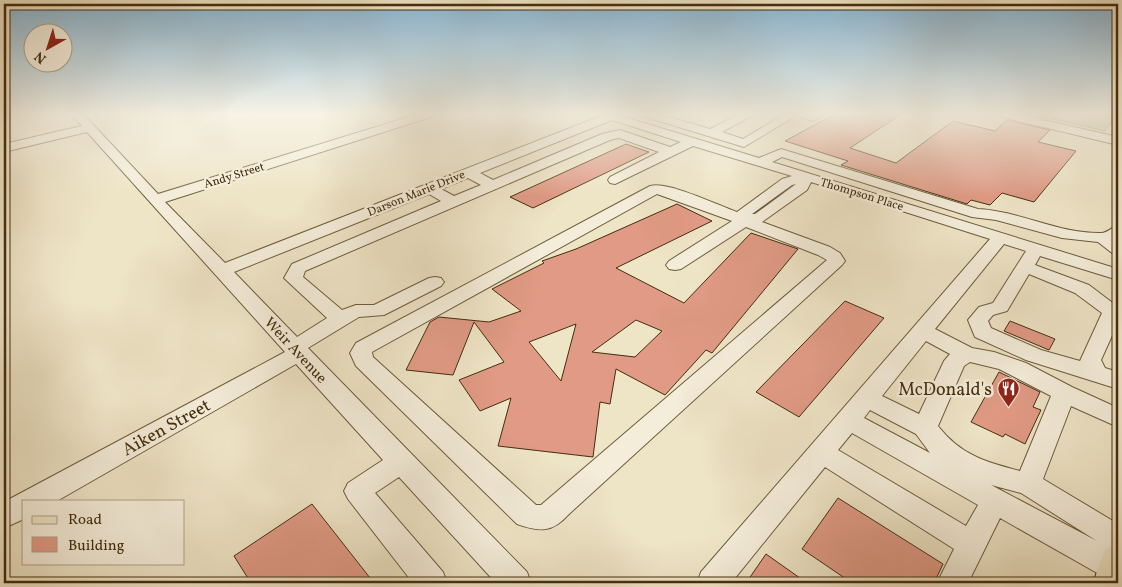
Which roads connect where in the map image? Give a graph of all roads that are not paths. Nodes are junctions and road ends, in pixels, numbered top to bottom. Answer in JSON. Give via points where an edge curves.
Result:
{"nodes":[{"id":1,"x":21,"y":142,"type":"edge"},
{"id":2,"x":103,"y":142,"type":"edge"},
{"id":3,"x":339,"y":142,"type":"edge"},
{"id":4,"x":542,"y":142,"type":"edge"},
{"id":5,"x":596,"y":142,"type":"edge"},
{"id":6,"x":645,"y":142,"type":"edge"},
{"id":7,"x":691,"y":142,"type":"edge"},
{"id":8,"x":693,"y":142,"type":"edge"},
{"id":9,"x":742,"y":143,"type":"edge"},
{"id":10,"x":4,"y":148,"type":"edge"},
{"id":11,"x":670,"y":151,"type":"junction"},
{"id":12,"x":724,"y":152,"type":"junction"},
{"id":13,"x":760,"y":162,"type":"junction"},
{"id":14,"x":468,"y":172,"type":"junction"},
{"id":15,"x":806,"y":177,"type":"junction"},
{"id":16,"x":615,"y":180,"type":"dead end"},
{"id":17,"x":492,"y":186,"type":"junction"},
{"id":18,"x":428,"y":188,"type":"junction"},
{"id":19,"x":155,"y":200,"type":"junction"},
{"id":20,"x":453,"y":202,"type":"junction"},
{"id":21,"x":745,"y":220,"type":"junction"},
{"id":22,"x":1118,"y":230,"type":"edge"},
{"id":23,"x":1001,"y":237,"type":"junction"},
{"id":24,"x":1103,"y":238,"type":"junction"},
{"id":25,"x":1036,"y":248,"type":"junction"},
{"id":26,"x":1118,"y":249,"type":"edge"},
{"id":27,"x":675,"y":264,"type":"dead end"},
{"id":28,"x":1024,"y":267,"type":"junction"},
{"id":29,"x":223,"y":270,"type":"junction"},
{"id":30,"x":1118,"y":275,"type":"edge"},
{"id":31,"x":435,"y":282,"type":"dead end"},
{"id":32,"x":340,"y":319,"type":"junction"},
{"id":33,"x":1114,"y":322,"type":"edge"},
{"id":34,"x":922,"y":331,"type":"junction"},
{"id":35,"x":297,"y":350,"type":"junction"},
{"id":36,"x":968,"y":355,"type":"junction"},
{"id":37,"x":1096,"y":372,"type":"junction"},
{"id":38,"x":1118,"y":381,"type":"edge"},
{"id":39,"x":1064,"y":393,"type":"junction"},
{"id":40,"x":866,"y":398,"type":"junction"},
{"id":41,"x":1118,"y":418,"type":"edge"},
{"id":42,"x":848,"y":420,"type":"junction"},
{"id":43,"x":925,"y":427,"type":"junction"},
{"id":44,"x":821,"y":452,"type":"junction"},
{"id":45,"x":400,"y":462,"type":"junction"},
{"id":46,"x":1028,"y":484,"type":"junction"},
{"id":47,"x":34,"y":500,"type":"edge"},
{"id":48,"x":994,"y":501,"type":"junction"},
{"id":49,"x":22,"y":506,"type":"edge"},
{"id":50,"x":4,"y":516,"type":"edge"},
{"id":51,"x":972,"y":545,"type":"junction"},
{"id":52,"x":1116,"y":563,"type":"edge"},
{"id":53,"x":432,"y":583,"type":"edge"},
{"id":54,"x":516,"y":583,"type":"edge"},
{"id":55,"x":712,"y":583,"type":"edge"},
{"id":56,"x":952,"y":583,"type":"edge"}],
"edges":[{"from":1,"to":10,"type":"street"},
{"from":2,"to":19,"type":"street","name":"Weir Avenue"},
{"from":3,"to":19,"type":"street","name":"Andy Street"},
{"from":4,"to":14,"type":"street","name":"Darson Marie Drive"},
{"from":5,"to":17,"type":"street"},
{"from":6,"to":11,"type":"street"},
{"from":7,"to":11,"type":"street"},
{"from":8,"to":12,"type":"street","name":"Thompson Place"},
{"from":9,"to":12,"type":"street"},
{"from":11,"to":16,"type":"street"},
{"from":12,"to":13,"type":"street","name":"Thompson Place"},
{"from":13,"to":15,"type":"street","name":"Thompson Place"},
{"from":13,"to":24,"type":"lane","via":[[781,153],[977,214],[997,214],[1062,233]]},
{"from":14,"to":17,"type":"street"},
{"from":14,"to":18,"type":"street","name":"Darson Marie Drive"},
{"from":15,"to":21,"type":"street","via":[[787,182],[744,213]]},
{"from":15,"to":23,"type":"street","name":"Thompson Place"},
{"from":17,"to":20,"type":"street"},
{"from":18,"to":20,"type":"street"},
{"from":18,"to":29,"type":"street","name":"Darson Marie Drive"},
{"from":19,"to":29,"type":"street","name":"Weir Avenue"},
{"from":20,"to":32,"type":"street","via":[[298,268],[293,278]]},
{"from":21,"to":21,"type":"street","via":[[655,189],[362,348],[361,353],[364,361],[527,515],[536,518],[549,516],[836,260],[824,251]]},
{"from":21,"to":27,"type":"street"},
{"from":22,"to":24,"type":"street","via":[[1113,236]]},
{"from":23,"to":25,"type":"street","name":"Thompson Place"},
{"from":23,"to":34,"type":"street"},
{"from":24,"to":26,"type":"street"},
{"from":25,"to":28,"type":"street"},
{"from":25,"to":30,"type":"street","name":"Thompson Place"},
{"from":28,"to":33,"type":"street","via":[[1086,289],[1112,312]]},
{"from":28,"to":37,"type":"street","via":[[1000,307],[986,311],[978,320],[982,332],[1050,360]]},
{"from":29,"to":35,"type":"street","name":"Weir Avenue"},
{"from":31,"to":32,"type":"street","name":"Aiken Street","via":[[377,311],[356,311]]},
{"from":32,"to":35,"type":"street","name":"Aiken Street"},
{"from":33,"to":37,"type":"lane","via":[[1090,360]]},
{"from":34,"to":36,"type":"street"},
{"from":34,"to":40,"type":"street"},
{"from":35,"to":45,"type":"street","name":"Weir Avenue"},
{"from":35,"to":47,"type":"street","name":"Aiken Street"},
{"from":36,"to":39,"type":"lane","via":[[1009,365]]},
{"from":36,"to":43,"type":"lane","via":[[955,361]]},
{"from":37,"to":38,"type":"street"},
{"from":39,"to":41,"type":"lane"},
{"from":39,"to":46,"type":"lane"},
{"from":40,"to":42,"type":"street"},
{"from":40,"to":43,"type":"street"},
{"from":42,"to":44,"type":"street"},
{"from":42,"to":48,"type":"street"},
{"from":43,"to":46,"type":"lane","via":[[940,446],[960,462]]},
{"from":44,"to":51,"type":"street"},
{"from":44,"to":55,"type":"street"},
{"from":45,"to":53,"type":"street","via":[[357,491]]},
{"from":45,"to":54,"type":"street","name":"Weir Avenue"},
{"from":46,"to":52,"type":"lane"},
{"from":48,"to":51,"type":"street"},
{"from":48,"to":52,"type":"street"},
{"from":49,"to":50,"type":"street"},
{"from":51,"to":56,"type":"street"}]}
